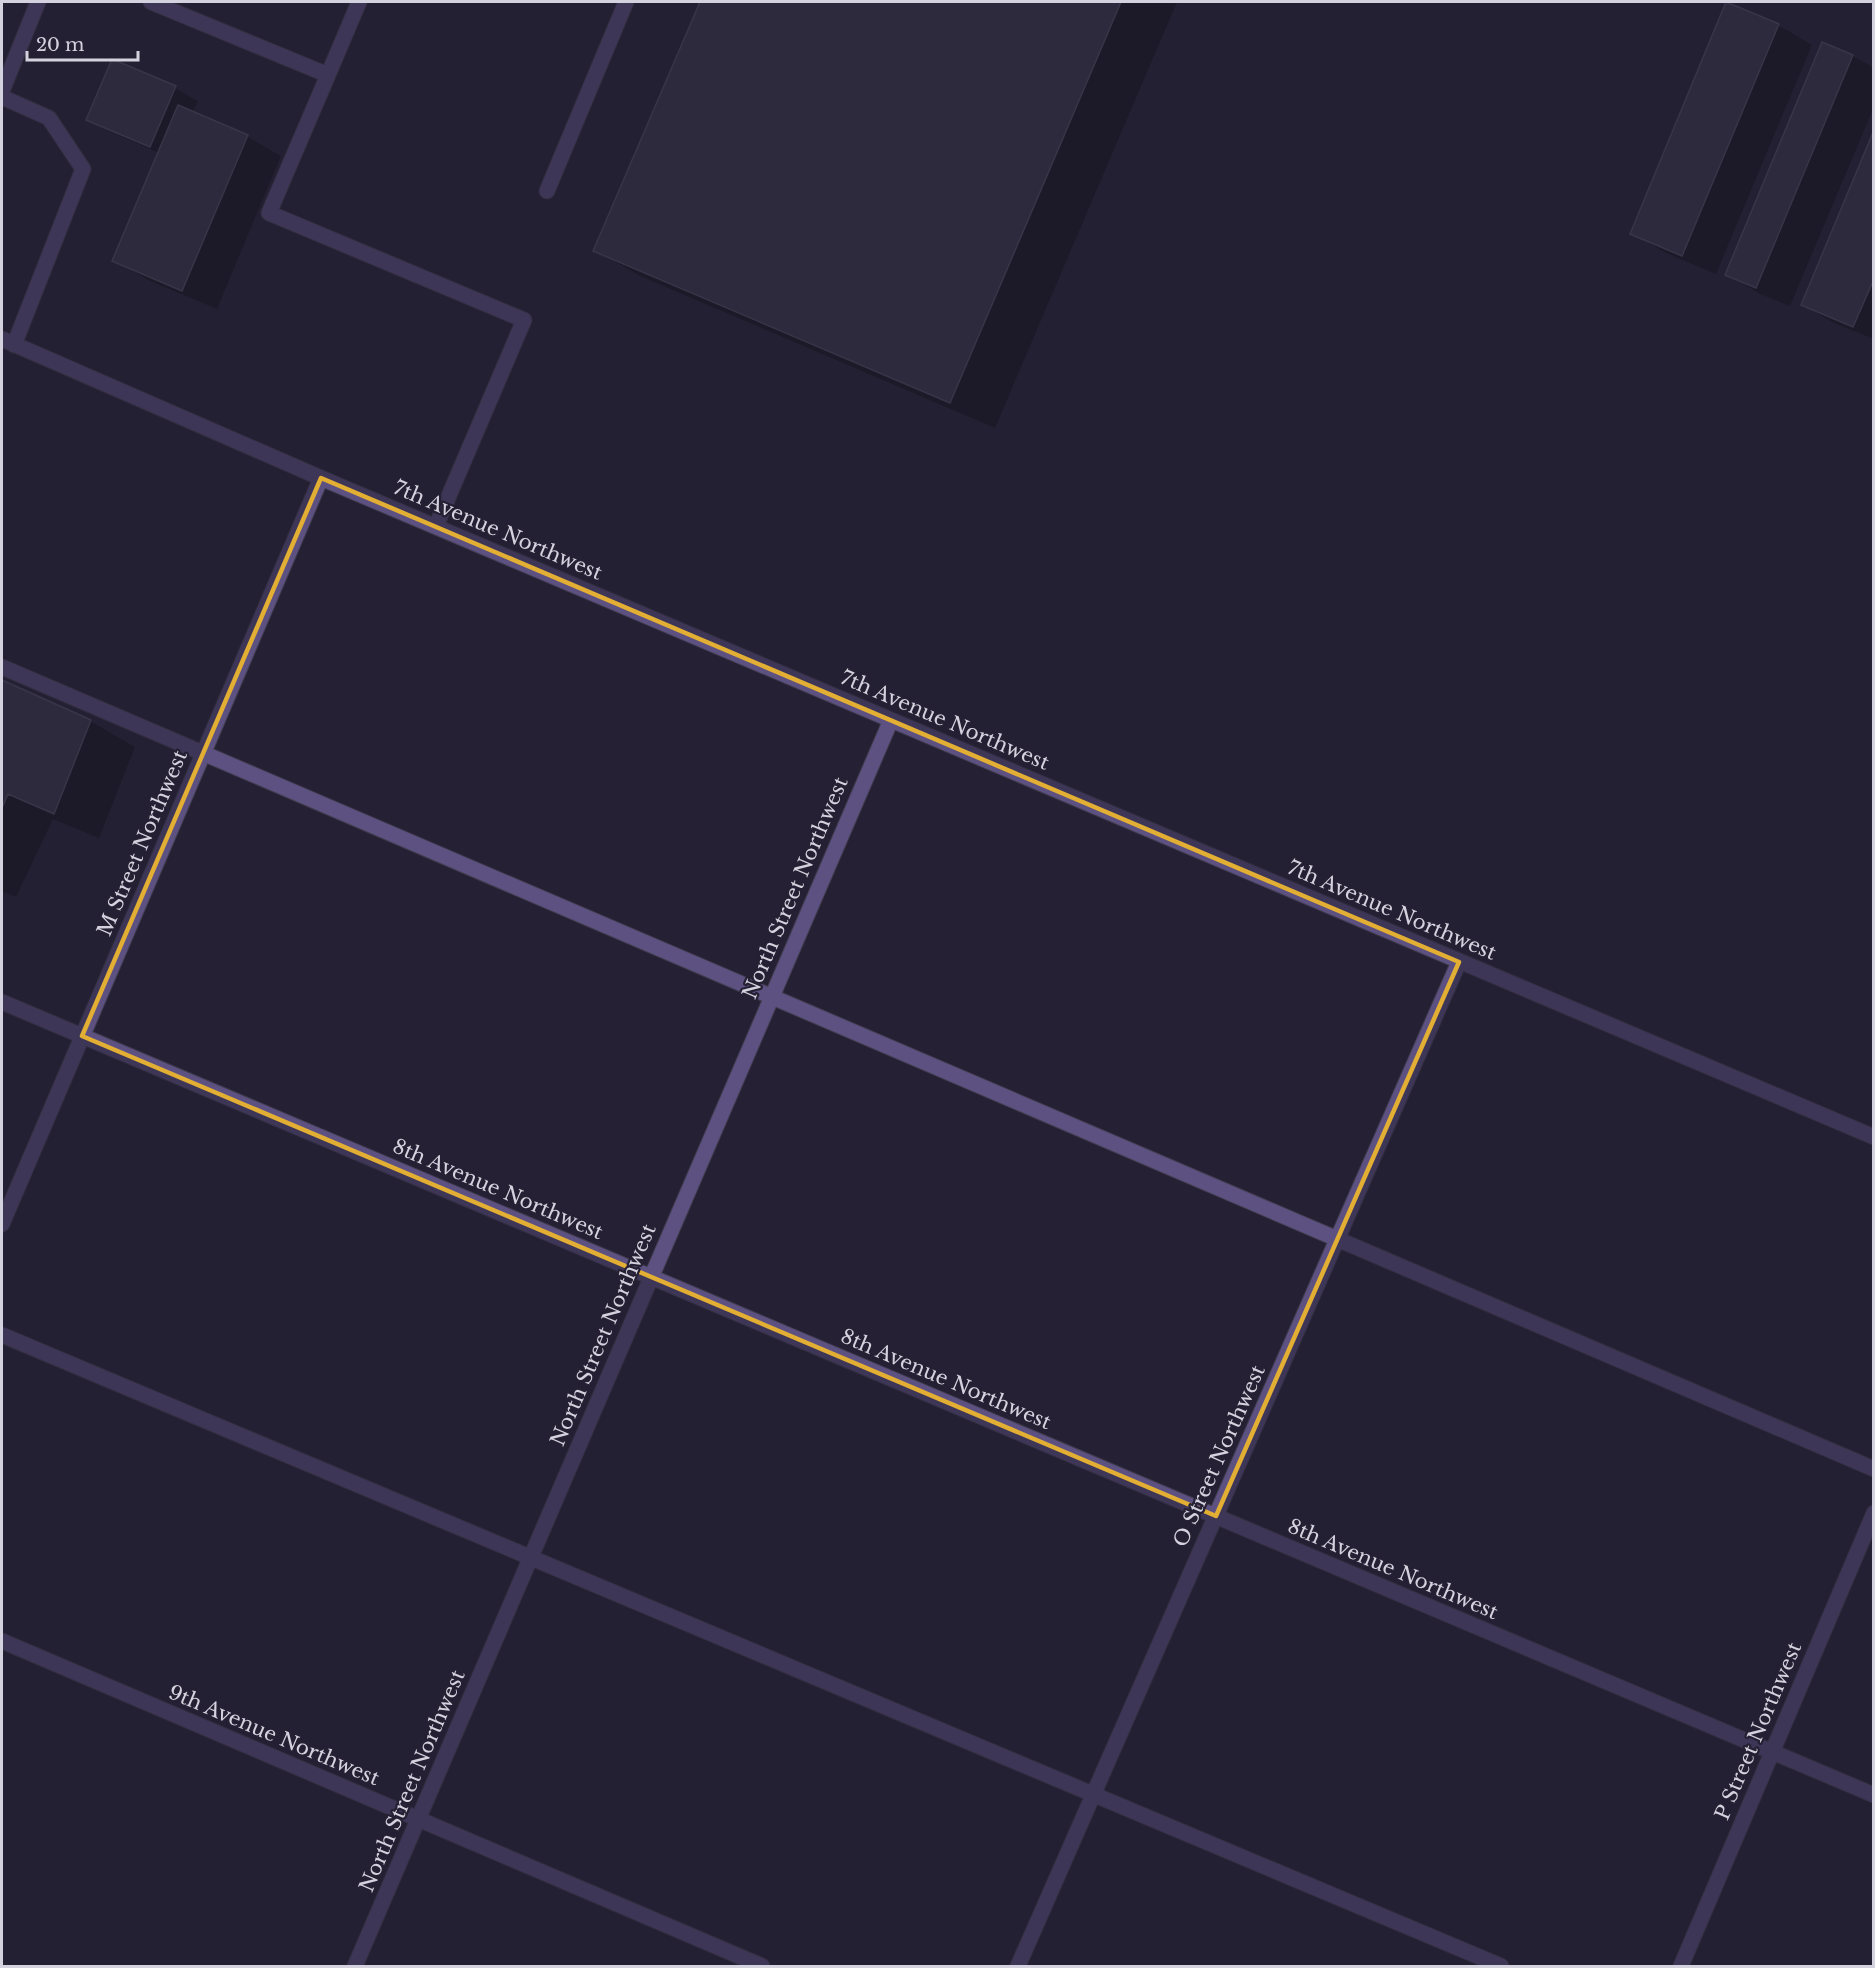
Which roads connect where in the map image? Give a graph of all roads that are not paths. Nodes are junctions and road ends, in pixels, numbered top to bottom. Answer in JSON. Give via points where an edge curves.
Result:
{"nodes":[{"id":1,"x":38,"y":2,"type":"edge"},
{"id":2,"x":151,"y":2,"type":"edge"},
{"id":3,"x":359,"y":2,"type":"edge"},
{"id":4,"x":626,"y":2,"type":"edge"},
{"id":5,"x":167,"y":5,"type":"edge"},
{"id":6,"x":328,"y":75,"type":"junction"},
{"id":7,"x":2,"y":91,"type":"edge"},
{"id":8,"x":2,"y":97,"type":"edge"},
{"id":9,"x":547,"y":191,"type":"dead end"},
{"id":10,"x":8,"y":342,"type":"edge"},
{"id":11,"x":321,"y":478,"type":"junction"},
{"id":12,"x":436,"y":526,"type":"junction"},
{"id":13,"x":2,"y":667,"type":"edge"},
{"id":14,"x":891,"y":720,"type":"junction"},
{"id":15,"x":203,"y":753,"type":"junction"},
{"id":16,"x":1459,"y":962,"type":"junction"},
{"id":17,"x":771,"y":997,"type":"junction"},
{"id":18,"x":2,"y":1002,"type":"edge"},
{"id":19,"x":82,"y":1036,"type":"junction"},
{"id":20,"x":1874,"y":1137,"type":"edge"},
{"id":21,"x":2,"y":1224,"type":"edge"},
{"id":22,"x":1337,"y":1239,"type":"junction"},
{"id":23,"x":651,"y":1277,"type":"junction"},
{"id":24,"x":2,"y":1335,"type":"edge"},
{"id":25,"x":1874,"y":1469,"type":"edge"},
{"id":26,"x":1874,"y":1513,"type":"edge"},
{"id":27,"x":1216,"y":1516,"type":"junction"},
{"id":28,"x":530,"y":1558,"type":"junction"},
{"id":29,"x":2,"y":1641,"type":"edge"},
{"id":30,"x":1772,"y":1752,"type":"junction"},
{"id":31,"x":1093,"y":1795,"type":"junction"},
{"id":32,"x":1874,"y":1795,"type":"edge"},
{"id":33,"x":418,"y":1819,"type":"junction"},
{"id":34,"x":355,"y":1966,"type":"edge"},
{"id":35,"x":762,"y":1966,"type":"edge"},
{"id":36,"x":1018,"y":1966,"type":"edge"},
{"id":37,"x":1501,"y":1966,"type":"edge"},
{"id":38,"x":1681,"y":1966,"type":"edge"}],
"edges":[{"from":1,"to":7,"type":"street"},
{"from":2,"to":5,"type":"street"},
{"from":3,"to":6,"type":"street"},
{"from":4,"to":9,"type":"street"},
{"from":5,"to":6,"type":"street"},
{"from":6,"to":12,"type":"street","via":[[269,213],[524,320]]},
{"from":8,"to":10,"type":"street","via":[[49,118],[83,169]]},
{"from":10,"to":11,"type":"street","name":"7th Avenue Northwest"},
{"from":11,"to":12,"type":"street","name":"7th Avenue Northwest"},
{"from":11,"to":15,"type":"street","name":"M Street Northwest"},
{"from":12,"to":14,"type":"street","name":"7th Avenue Northwest"},
{"from":13,"to":15,"type":"street"},
{"from":14,"to":16,"type":"street","name":"7th Avenue Northwest"},
{"from":14,"to":17,"type":"street","name":"North Street Northwest"},
{"from":15,"to":17,"type":"street"},
{"from":15,"to":19,"type":"street","name":"M Street Northwest"},
{"from":16,"to":20,"type":"street","name":"7th Avenue Northwest"},
{"from":16,"to":22,"type":"street","name":"O Street Northwest"},
{"from":17,"to":22,"type":"street"},
{"from":17,"to":23,"type":"street","name":"North Street Northwest"},
{"from":18,"to":19,"type":"street","name":"8th Avenue Northwest"},
{"from":19,"to":21,"type":"street","name":"M Street Northwest"},
{"from":19,"to":23,"type":"street","name":"8th Avenue Northwest"},
{"from":22,"to":25,"type":"street"},
{"from":22,"to":27,"type":"street","name":"O Street Northwest"},
{"from":23,"to":27,"type":"street","name":"8th Avenue Northwest"},
{"from":23,"to":28,"type":"street","name":"North Street Northwest"},
{"from":24,"to":28,"type":"street"},
{"from":26,"to":30,"type":"street","name":"P Street Northwest"},
{"from":27,"to":30,"type":"street","name":"8th Avenue Northwest"},
{"from":27,"to":31,"type":"street","name":"O Street Northwest"},
{"from":28,"to":31,"type":"street"},
{"from":28,"to":33,"type":"street","name":"North Street Northwest"},
{"from":29,"to":33,"type":"street","name":"9th Avenue Northwest"},
{"from":30,"to":32,"type":"street","name":"8th Avenue Northwest"},
{"from":30,"to":38,"type":"street","name":"P Street Northwest"},
{"from":31,"to":36,"type":"street","name":"O Street Northwest"},
{"from":31,"to":37,"type":"street"},
{"from":33,"to":34,"type":"street","name":"North Street Northwest"},
{"from":33,"to":35,"type":"street","name":"9th Avenue Northwest"}]}
